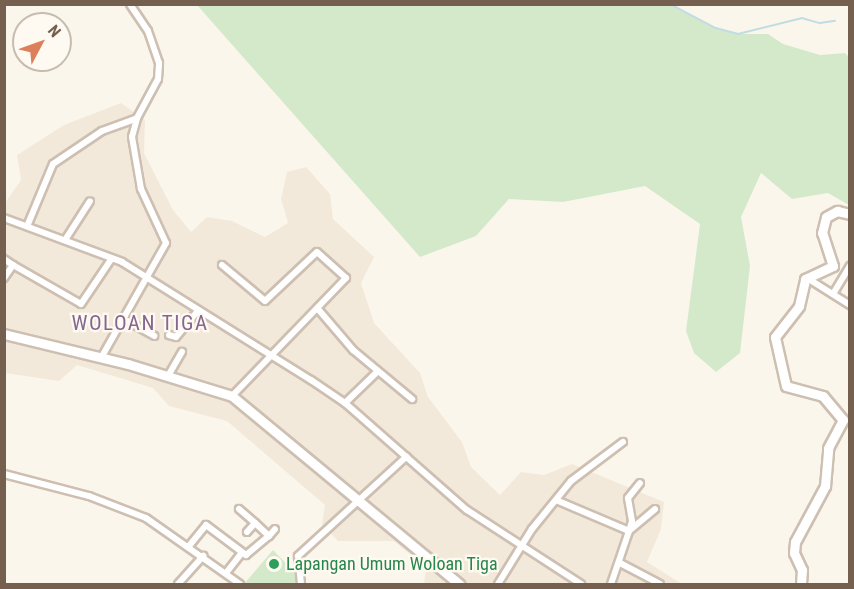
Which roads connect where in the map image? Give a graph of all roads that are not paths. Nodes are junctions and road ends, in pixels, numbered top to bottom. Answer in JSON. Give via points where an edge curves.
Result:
{"nodes":[{"id":1,"x":130,"y":4,"type":"edge"},
{"id":2,"x":137,"y":118,"type":"junction"},
{"id":3,"x":90,"y":201,"type":"dead end"},
{"id":4,"x":849,"y":214,"type":"edge"},
{"id":5,"x":4,"y":218,"type":"edge"},
{"id":6,"x":28,"y":224,"type":"junction"},
{"id":7,"x":65,"y":240,"type":"junction"},
{"id":8,"x":112,"y":258,"type":"junction"},
{"id":9,"x":4,"y":259,"type":"edge"},
{"id":10,"x":13,"y":265,"type":"junction"},
{"id":11,"x":222,"y":266,"type":"dead end"},
{"id":12,"x":849,"y":266,"type":"edge"},
{"id":13,"x":145,"y":277,"type":"junction"},
{"id":14,"x":4,"y":278,"type":"edge"},
{"id":15,"x":807,"y":278,"type":"junction"},
{"id":16,"x":833,"y":294,"type":"junction"},
{"id":17,"x":849,"y":305,"type":"edge"},
{"id":18,"x":318,"y":309,"type":"junction"},
{"id":19,"x":199,"y":310,"type":"junction"},
{"id":20,"x":122,"y":318,"type":"junction"},
{"id":21,"x":4,"y":334,"type":"edge"},
{"id":22,"x":169,"y":335,"type":"dead end"},
{"id":23,"x":154,"y":336,"type":"dead end"},
{"id":24,"x":182,"y":352,"type":"dead end"},
{"id":25,"x":269,"y":354,"type":"junction"},
{"id":26,"x":101,"y":358,"type":"junction"},
{"id":27,"x":378,"y":371,"type":"junction"},
{"id":28,"x":168,"y":376,"type":"junction"},
{"id":29,"x":232,"y":396,"type":"junction"},
{"id":30,"x":412,"y":399,"type":"dead end"},
{"id":31,"x":345,"y":404,"type":"junction"},
{"id":32,"x":623,"y":442,"type":"dead end"},
{"id":33,"x":406,"y":457,"type":"junction"},
{"id":34,"x":4,"y":474,"type":"edge"},
{"id":35,"x":640,"y":483,"type":"dead end"},
{"id":36,"x":556,"y":500,"type":"junction"},
{"id":37,"x":360,"y":502,"type":"junction"},
{"id":38,"x":239,"y":509,"type":"dead end"},
{"id":39,"x":655,"y":509,"type":"dead end"},
{"id":40,"x":255,"y":523,"type":"junction"},
{"id":41,"x":275,"y":529,"type":"dead end"},
{"id":42,"x":629,"y":531,"type":"junction"},
{"id":43,"x":247,"y":532,"type":"dead end"},
{"id":44,"x":269,"y":536,"type":"junction"},
{"id":45,"x":521,"y":545,"type":"junction"},
{"id":46,"x":189,"y":546,"type":"junction"},
{"id":47,"x":241,"y":554,"type":"junction"},
{"id":48,"x":203,"y":556,"type":"junction"},
{"id":49,"x":620,"y":563,"type":"junction"},
{"id":50,"x":226,"y":573,"type":"junction"},
{"id":51,"x":178,"y":585,"type":"edge"},
{"id":52,"x":240,"y":585,"type":"edge"},
{"id":53,"x":301,"y":585,"type":"edge"},
{"id":54,"x":459,"y":585,"type":"edge"},
{"id":55,"x":498,"y":585,"type":"edge"},
{"id":56,"x":582,"y":585,"type":"edge"},
{"id":57,"x":611,"y":585,"type":"edge"},
{"id":58,"x":660,"y":585,"type":"edge"},
{"id":59,"x":801,"y":585,"type":"edge"}],
"edges":[{"from":1,"to":2,"type":"street","via":[[148,31],[159,63],[158,79]]},
{"from":2,"to":6,"type":"street","via":[[102,131],[53,164]]},
{"from":2,"to":13,"type":"street","via":[[132,137],[141,189],[166,237]]},
{"from":3,"to":7,"type":"street"},
{"from":4,"to":15,"type":"main road","via":[[837,211],[826,217],[822,233],[833,266]]},
{"from":5,"to":6,"type":"street"},
{"from":6,"to":7,"type":"street"},
{"from":7,"to":8,"type":"street"},
{"from":8,"to":10,"type":"street","via":[[81,304]]},
{"from":8,"to":13,"type":"street"},
{"from":9,"to":10,"type":"street"},
{"from":10,"to":14,"type":"street"},
{"from":11,"to":18,"type":"street","via":[[265,300],[312,254],[321,253],[346,278]]},
{"from":12,"to":16,"type":"street"},
{"from":13,"to":19,"type":"street"},
{"from":13,"to":20,"type":"street"},
{"from":15,"to":16,"type":"street"},
{"from":15,"to":59,"type":"main road","via":[[799,306],[775,337],[785,382],[792,390],[823,396],[843,420],[828,447],[825,486],[795,542],[794,553],[802,570]]},
{"from":16,"to":17,"type":"street"},
{"from":18,"to":25,"type":"street"},
{"from":18,"to":27,"type":"street","via":[[339,336]]},
{"from":19,"to":22,"type":"street","via":[[176,337]]},
{"from":19,"to":25,"type":"street"},
{"from":20,"to":23,"type":"street"},
{"from":20,"to":26,"type":"street"},
{"from":21,"to":26,"type":"main road"},
{"from":24,"to":28,"type":"street"},
{"from":25,"to":29,"type":"street"},
{"from":25,"to":31,"type":"street"},
{"from":26,"to":28,"type":"main road"},
{"from":27,"to":30,"type":"street"},
{"from":27,"to":31,"type":"street"},
{"from":28,"to":29,"type":"main road"},
{"from":29,"to":37,"type":"main road"},
{"from":31,"to":33,"type":"street"},
{"from":32,"to":36,"type":"street","via":[[571,481]]},
{"from":33,"to":37,"type":"street"},
{"from":33,"to":45,"type":"street","via":[[467,510]]},
{"from":34,"to":46,"type":"street","via":[[107,502],[146,518]]},
{"from":35,"to":42,"type":"street","via":[[628,498],[632,521]]},
{"from":36,"to":42,"type":"street"},
{"from":36,"to":45,"type":"street"},
{"from":37,"to":53,"type":"street","via":[[298,556]]},
{"from":37,"to":54,"type":"main road"},
{"from":38,"to":40,"type":"street"},
{"from":39,"to":42,"type":"street"},
{"from":40,"to":43,"type":"street"},
{"from":40,"to":44,"type":"street"},
{"from":41,"to":44,"type":"street"},
{"from":42,"to":49,"type":"street"},
{"from":44,"to":47,"type":"street","via":[[250,554]]},
{"from":45,"to":55,"type":"street"},
{"from":45,"to":56,"type":"street"},
{"from":46,"to":47,"type":"street","via":[[206,525]]},
{"from":46,"to":48,"type":"street"},
{"from":47,"to":50,"type":"street"},
{"from":48,"to":50,"type":"street"},
{"from":48,"to":51,"type":"street"},
{"from":49,"to":57,"type":"street"},
{"from":49,"to":58,"type":"street"},
{"from":50,"to":52,"type":"street"}]}
